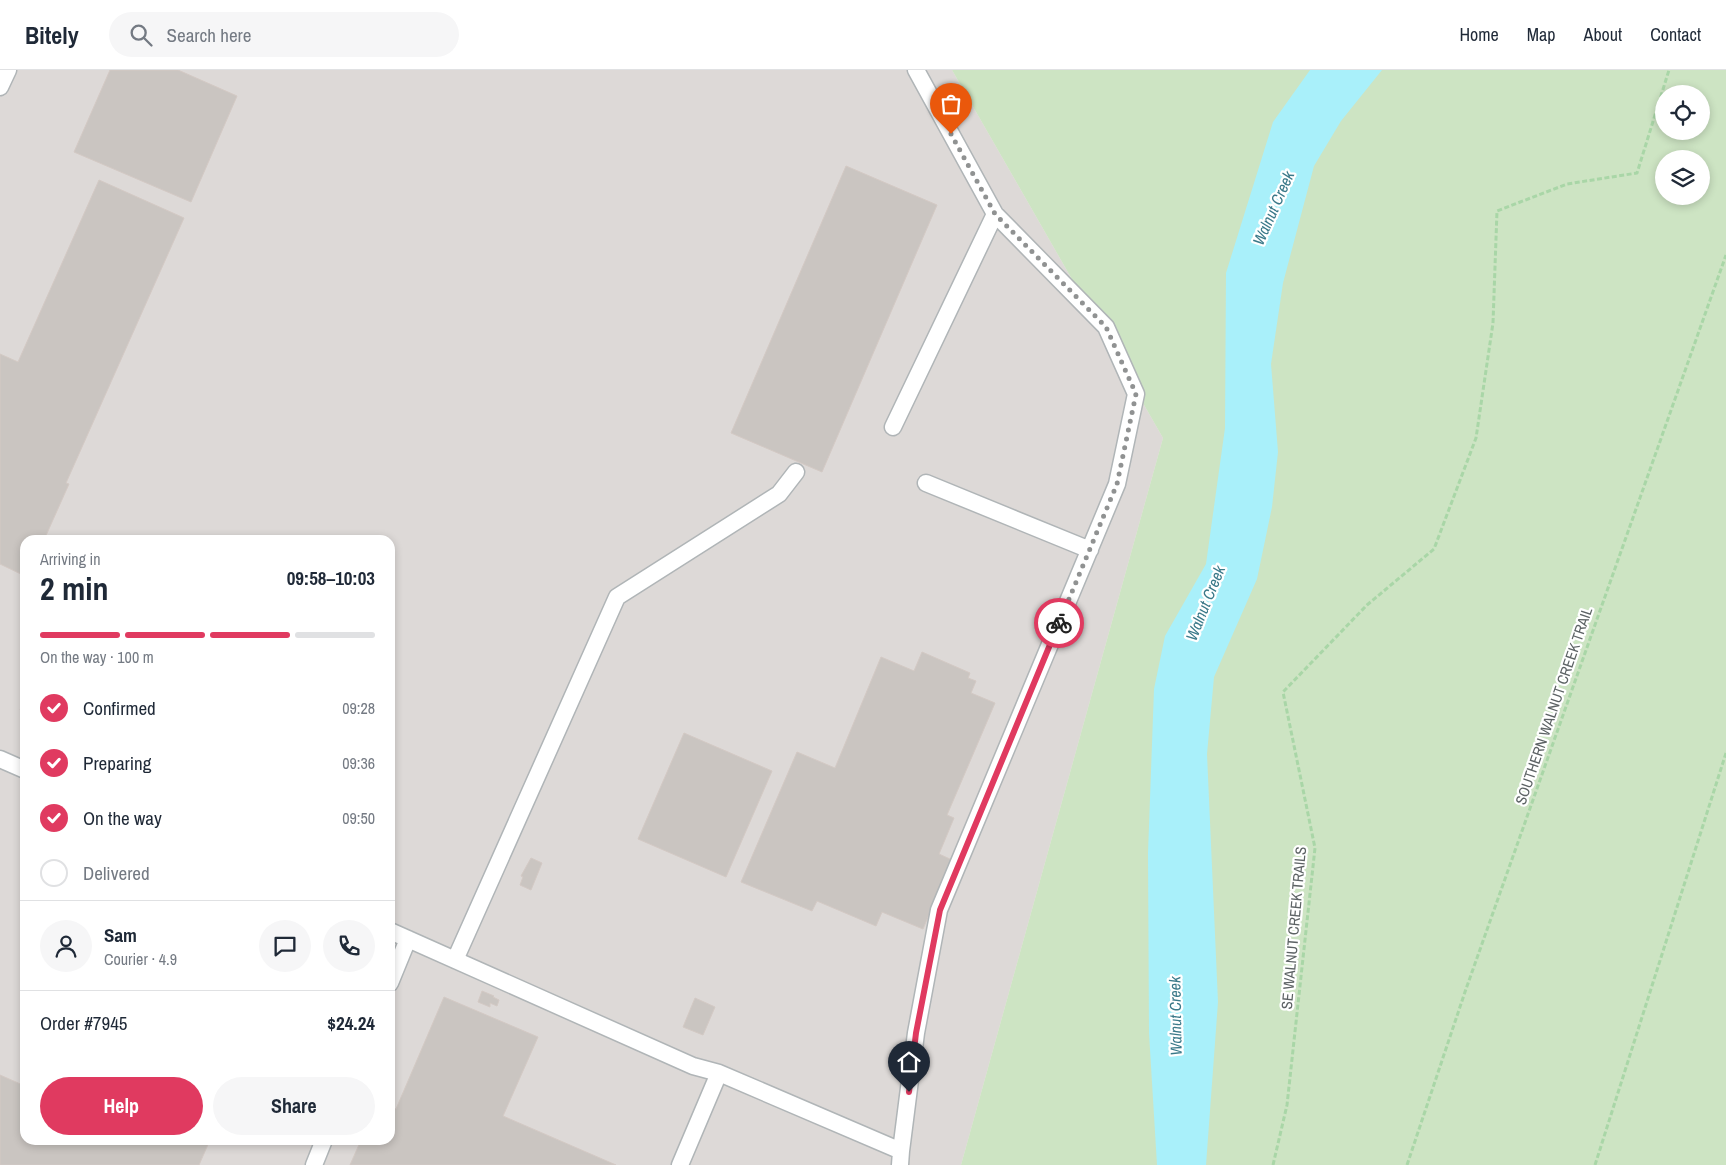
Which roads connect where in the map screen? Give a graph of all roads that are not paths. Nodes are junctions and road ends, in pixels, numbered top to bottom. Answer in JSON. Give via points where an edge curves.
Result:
{"nodes":[{"id":1,"x":8,"y":70,"type":"edge"},
{"id":2,"x":916,"y":70,"type":"edge"},
{"id":3,"x":0,"y":87,"type":"edge"},
{"id":4,"x":995,"y":214,"type":"junction"},
{"id":5,"x":893,"y":427,"type":"dead end"},
{"id":6,"x":796,"y":472,"type":"dead end"},
{"id":7,"x":926,"y":483,"type":"dead end"},
{"id":8,"x":1090,"y":550,"type":"junction"},
{"id":9,"x":0,"y":759,"type":"edge"},
{"id":10,"x":20,"y":768,"type":"edge"},
{"id":11,"x":395,"y":933,"type":"edge"},
{"id":12,"x":408,"y":939,"type":"junction"},
{"id":13,"x":455,"y":960,"type":"junction"},
{"id":14,"x":395,"y":971,"type":"edge"},
{"id":15,"x":719,"y":1073,"type":"junction"},
{"id":16,"x":322,"y":1145,"type":"edge"},
{"id":17,"x":901,"y":1158,"type":"edge"},
{"id":18,"x":314,"y":1165,"type":"edge"},
{"id":19,"x":680,"y":1165,"type":"edge"}],
"edges":[{"from":1,"to":3,"type":"lane"},
{"from":2,"to":4,"type":"lane"},
{"from":4,"to":5,"type":"lane"},
{"from":4,"to":8,"type":"lane","via":[[1106,327],[1136,394],[1117,484]]},
{"from":6,"to":13,"type":"lane","via":[[779,494],[617,597]]},
{"from":7,"to":8,"type":"lane"},
{"from":8,"to":17,"type":"lane","via":[[940,910],[916,1033]]},
{"from":9,"to":10,"type":"lane"},
{"from":11,"to":12,"type":"lane"},
{"from":12,"to":13,"type":"lane"},
{"from":12,"to":14,"type":"lane"},
{"from":13,"to":15,"type":"lane","via":[[693,1066]]},
{"from":15,"to":17,"type":"lane"},
{"from":15,"to":19,"type":"lane"},
{"from":16,"to":18,"type":"lane"}]}
